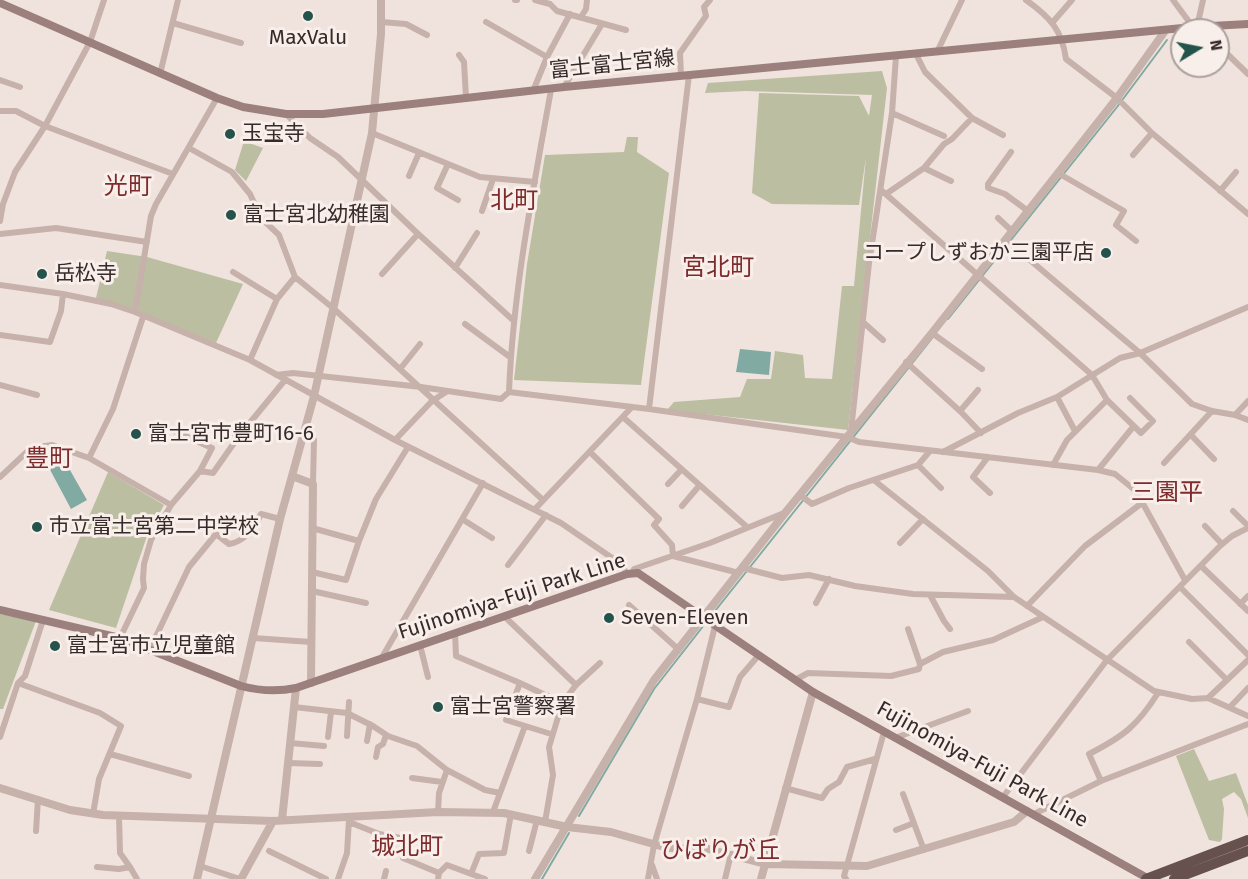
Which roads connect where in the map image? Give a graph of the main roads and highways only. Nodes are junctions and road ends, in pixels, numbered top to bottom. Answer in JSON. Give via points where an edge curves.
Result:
{"nodes":[{"id":1,"x":0,"y":3,"type":"edge"},
{"id":2,"x":1248,"y":24,"type":"edge"},
{"id":3,"x":1230,"y":25,"type":"edge"},
{"id":4,"x":1170,"y":31,"type":"edge"},
{"id":5,"x":0,"y":612,"type":"edge"},
{"id":6,"x":1248,"y":840,"type":"edge"},
{"id":7,"x":1248,"y":850,"type":"edge"},
{"id":8,"x":1148,"y":879,"type":"edge"},
{"id":9,"x":1174,"y":879,"type":"edge"}],
"edges":[{"from":1,"to":4,"type":"main road","name":"富士富士宮線","via":[[217,98],[286,114],[323,114],[564,87]]},
{"from":2,"to":3,"type":"main road","name":"富士富士宮線"},
{"from":5,"to":8,"type":"main road","name":"Fujinomiya-Fuji Park Line","via":[[120,638],[241,686],[282,691],[629,573],[644,576],[813,692]]},
{"from":6,"to":8,"type":"highway"},
{"from":7,"to":9,"type":"highway"}]}
